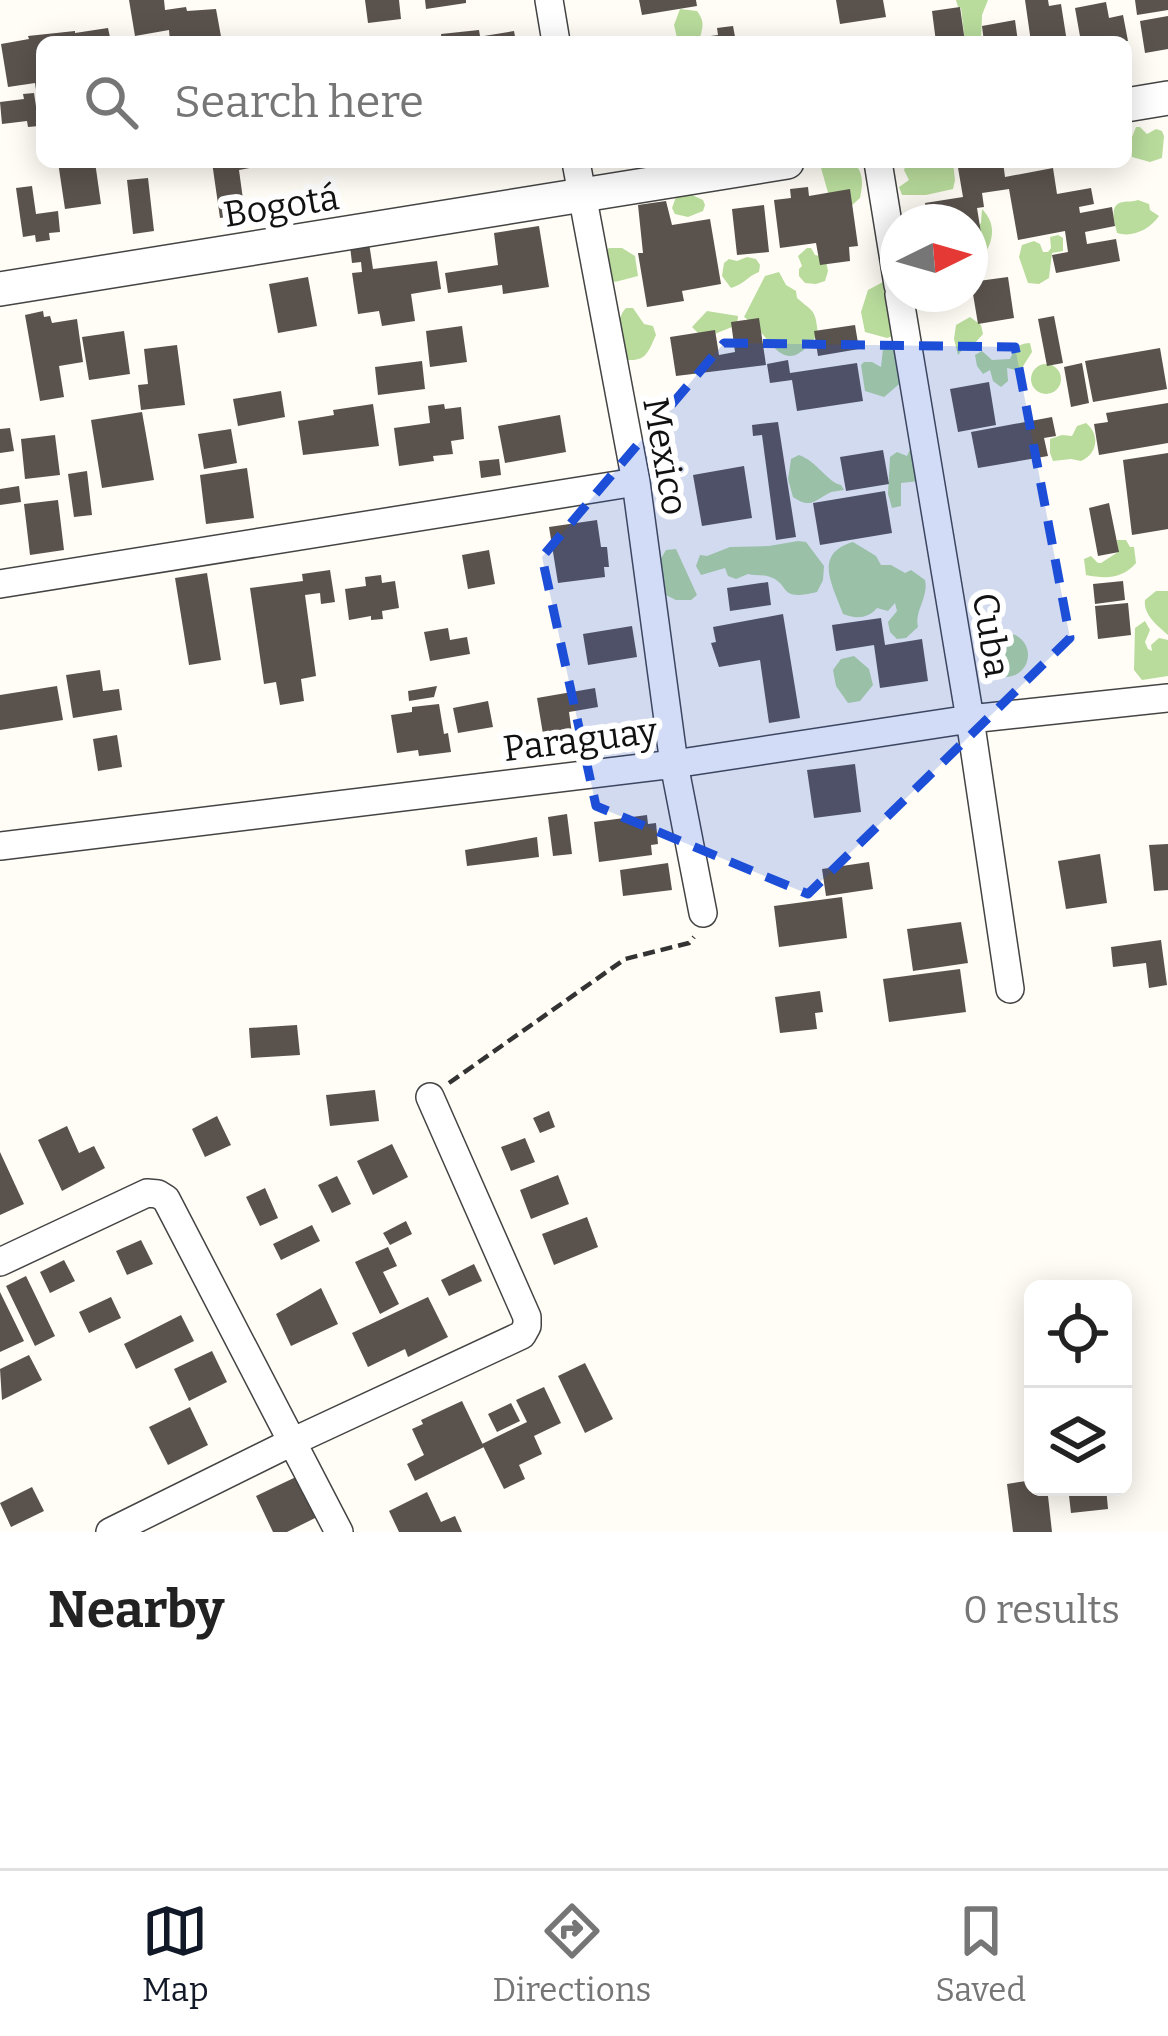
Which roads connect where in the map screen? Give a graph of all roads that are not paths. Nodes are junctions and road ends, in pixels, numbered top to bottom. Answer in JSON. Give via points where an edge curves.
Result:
{"nodes":[{"id":1,"x":549,"y":0,"type":"edge"},
{"id":2,"x":555,"y":36,"type":"edge"},
{"id":3,"x":1168,"y":98,"type":"edge"},
{"id":4,"x":1132,"y":104,"type":"edge"},
{"id":5,"x":577,"y":168,"type":"edge"},
{"id":6,"x":752,"y":168,"type":"edge"},
{"id":7,"x":879,"y":168,"type":"edge"},
{"id":8,"x":582,"y":197,"type":"junction"},
{"id":9,"x":885,"y":204,"type":"edge"},
{"id":10,"x":0,"y":289,"type":"edge"},
{"id":11,"x":902,"y":312,"type":"edge"},
{"id":12,"x":636,"y":482,"type":"junction"},
{"id":13,"x":0,"y":584,"type":"edge"},
{"id":14,"x":1168,"y":698,"type":"edge"},
{"id":15,"x":970,"y":718,"type":"junction"},
{"id":16,"x":674,"y":764,"type":"junction"},
{"id":17,"x":0,"y":846,"type":"edge"},
{"id":18,"x":703,"y":913,"type":"road end"},
{"id":19,"x":1010,"y":989,"type":"dead end"},
{"id":20,"x":430,"y":1097,"type":"road end"},
{"id":21,"x":0,"y":1262,"type":"edge"},
{"id":22,"x":294,"y":1441,"type":"junction"},
{"id":23,"x":110,"y":1532,"type":"edge"},
{"id":24,"x":339,"y":1532,"type":"edge"}],
"edges":[{"from":1,"to":2,"type":"street"},
{"from":3,"to":4,"type":"street"},
{"from":5,"to":8,"type":"street","name":"Mexico"},
{"from":6,"to":8,"type":"street","name":"Bogotá"},
{"from":7,"to":9,"type":"street"},
{"from":8,"to":10,"type":"street","name":"Bogotá"},
{"from":8,"to":12,"type":"street","name":"Mexico"},
{"from":11,"to":15,"type":"street","name":"Cuba"},
{"from":12,"to":13,"type":"street"},
{"from":12,"to":16,"type":"street","name":"Mexico"},
{"from":14,"to":15,"type":"street","name":"Paraguay"},
{"from":15,"to":16,"type":"street","name":"Paraguay"},
{"from":15,"to":19,"type":"street","name":"Cuba"},
{"from":16,"to":17,"type":"street","name":"Paraguay"},
{"from":16,"to":18,"type":"street","name":"Mexico"},
{"from":20,"to":22,"type":"street","via":[[527,1317],[525,1330]]},
{"from":21,"to":22,"type":"street","via":[[147,1193],[162,1196]]},
{"from":22,"to":23,"type":"street"},
{"from":22,"to":24,"type":"street"}]}
